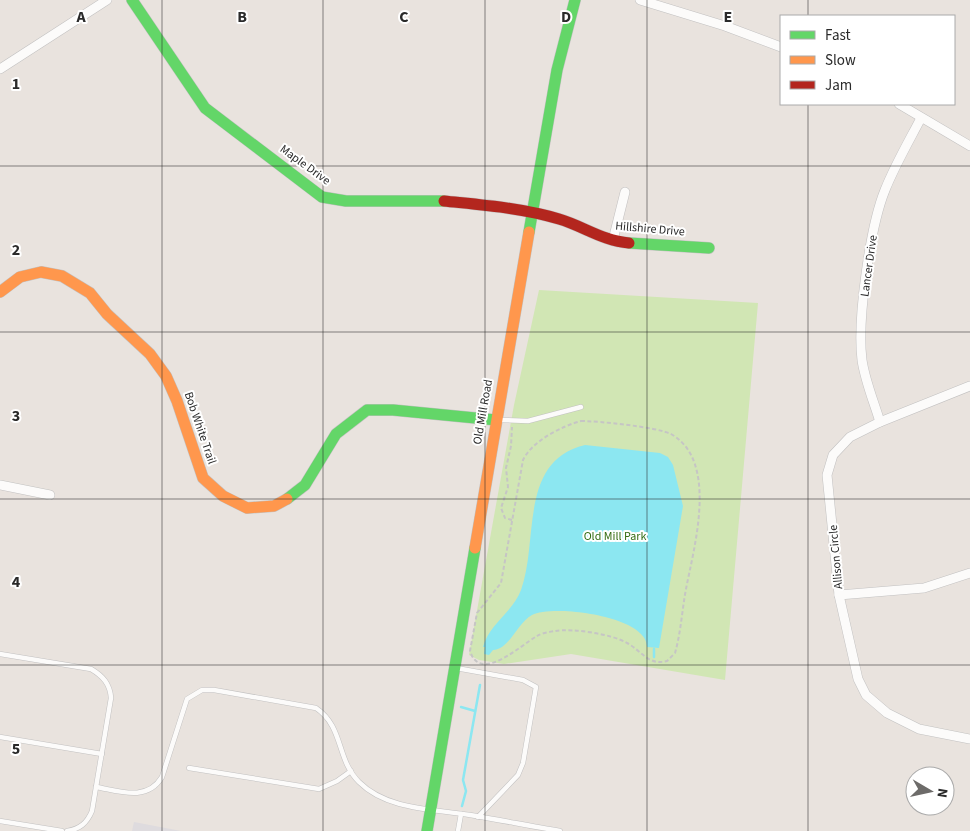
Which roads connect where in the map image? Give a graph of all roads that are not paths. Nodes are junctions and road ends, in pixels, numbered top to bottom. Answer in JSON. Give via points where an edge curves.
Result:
{"nodes":[{"id":1,"x":107,"y":0,"type":"edge"},
{"id":2,"x":132,"y":0,"type":"edge"},
{"id":3,"x":575,"y":0,"type":"edge"},
{"id":4,"x":640,"y":0,"type":"edge"},
{"id":5,"x":780,"y":47,"type":"edge"},
{"id":6,"x":0,"y":69,"type":"edge"},
{"id":7,"x":901,"y":105,"type":"edge"},
{"id":8,"x":921,"y":118,"type":"junction"},
{"id":9,"x":970,"y":146,"type":"edge"},
{"id":10,"x":625,"y":192,"type":"dead end"},
{"id":11,"x":533,"y":214,"type":"junction"},
{"id":12,"x":614,"y":240,"type":"junction"},
{"id":13,"x":709,"y":248,"type":"dead end"},
{"id":14,"x":0,"y":292,"type":"edge"},
{"id":15,"x":970,"y":386,"type":"edge"},
{"id":16,"x":581,"y":407,"type":"dead end"},
{"id":17,"x":496,"y":420,"type":"junction"},
{"id":18,"x":880,"y":422,"type":"junction"},
{"id":19,"x":0,"y":485,"type":"edge"},
{"id":20,"x":50,"y":495,"type":"dead end"},
{"id":21,"x":970,"y":574,"type":"edge"},
{"id":22,"x":839,"y":595,"type":"junction"},
{"id":23,"x":0,"y":654,"type":"edge"},
{"id":24,"x":454,"y":668,"type":"junction"},
{"id":25,"x":0,"y":737,"type":"edge"},
{"id":26,"x":970,"y":739,"type":"edge"},
{"id":27,"x":102,"y":754,"type":"junction"},
{"id":28,"x":189,"y":768,"type":"dead end"},
{"id":29,"x":351,"y":772,"type":"junction"},
{"id":30,"x":96,"y":787,"type":"junction"},
{"id":31,"x":430,"y":809,"type":"junction"},
{"id":32,"x":461,"y":814,"type":"junction"},
{"id":33,"x":478,"y":817,"type":"junction"},
{"id":34,"x":0,"y":820,"type":"edge"},
{"id":35,"x":62,"y":831,"type":"edge"},
{"id":36,"x":67,"y":831,"type":"edge"},
{"id":37,"x":426,"y":831,"type":"edge"},
{"id":38,"x":458,"y":831,"type":"edge"},
{"id":39,"x":560,"y":831,"type":"edge"}],
"edges":[{"from":1,"to":6,"type":"street"},
{"from":2,"to":11,"type":"street","name":"Maple Drive","via":[[206,108],[322,197],[346,201],[461,202]]},
{"from":3,"to":11,"type":"street","name":"Old Mill Road","via":[[556,70]]},
{"from":4,"to":5,"type":"street","via":[[726,26]]},
{"from":7,"to":8,"type":"street"},
{"from":8,"to":9,"type":"street"},
{"from":8,"to":18,"type":"street","name":"Lancer Drive","via":[[882,199],[864,303],[862,361]]},
{"from":10,"to":12,"type":"street"},
{"from":11,"to":12,"type":"street","name":"Hillshire Drive","via":[[570,222],[602,238]]},
{"from":11,"to":17,"type":"street","name":"Old Mill Road"},
{"from":12,"to":13,"type":"street","name":"Hillshire Drive"},
{"from":14,"to":17,"type":"street","name":"Bob White Trail","via":[[20,277],[41,272],[62,276],[90,293],[107,314],[150,354],[166,376],[203,478],[223,496],[247,508],[274,506],[293,496],[305,485],[336,434],[367,410]]},
{"from":15,"to":18,"type":"street","name":"Allison Circle"},
{"from":16,"to":17,"type":"lane","via":[[528,421]]},
{"from":17,"to":24,"type":"street","name":"Old Mill Road"},
{"from":18,"to":22,"type":"street","name":"Allison Circle","via":[[850,437],[833,455],[827,475]]},
{"from":19,"to":20,"type":"street"},
{"from":21,"to":22,"type":"street","via":[[924,588]]},
{"from":22,"to":26,"type":"street","name":"Allison Circle","via":[[858,679],[866,695],[887,713],[919,729]]},
{"from":23,"to":27,"type":"lane","via":[[91,669],[100,674],[110,689],[111,698]]},
{"from":24,"to":31,"type":"street","name":"Old Mill Road"},
{"from":24,"to":33,"type":"lane","via":[[522,680],[536,687],[518,775]]},
{"from":25,"to":27,"type":"lane"},
{"from":27,"to":30,"type":"lane"},
{"from":28,"to":29,"type":"lane","via":[[319,789]]},
{"from":29,"to":30,"type":"lane","via":[[344,762],[328,716],[316,708],[202,690],[187,699],[157,786],[142,793]]},
{"from":29,"to":31,"type":"lane","via":[[358,782],[378,796]]},
{"from":30,"to":36,"type":"lane","via":[[88,819],[76,830]]},
{"from":31,"to":32,"type":"lane"},
{"from":31,"to":37,"type":"street","name":"Old Mill Road"},
{"from":32,"to":33,"type":"lane"},
{"from":32,"to":38,"type":"lane"},
{"from":33,"to":39,"type":"lane"},
{"from":34,"to":35,"type":"lane"}]}
